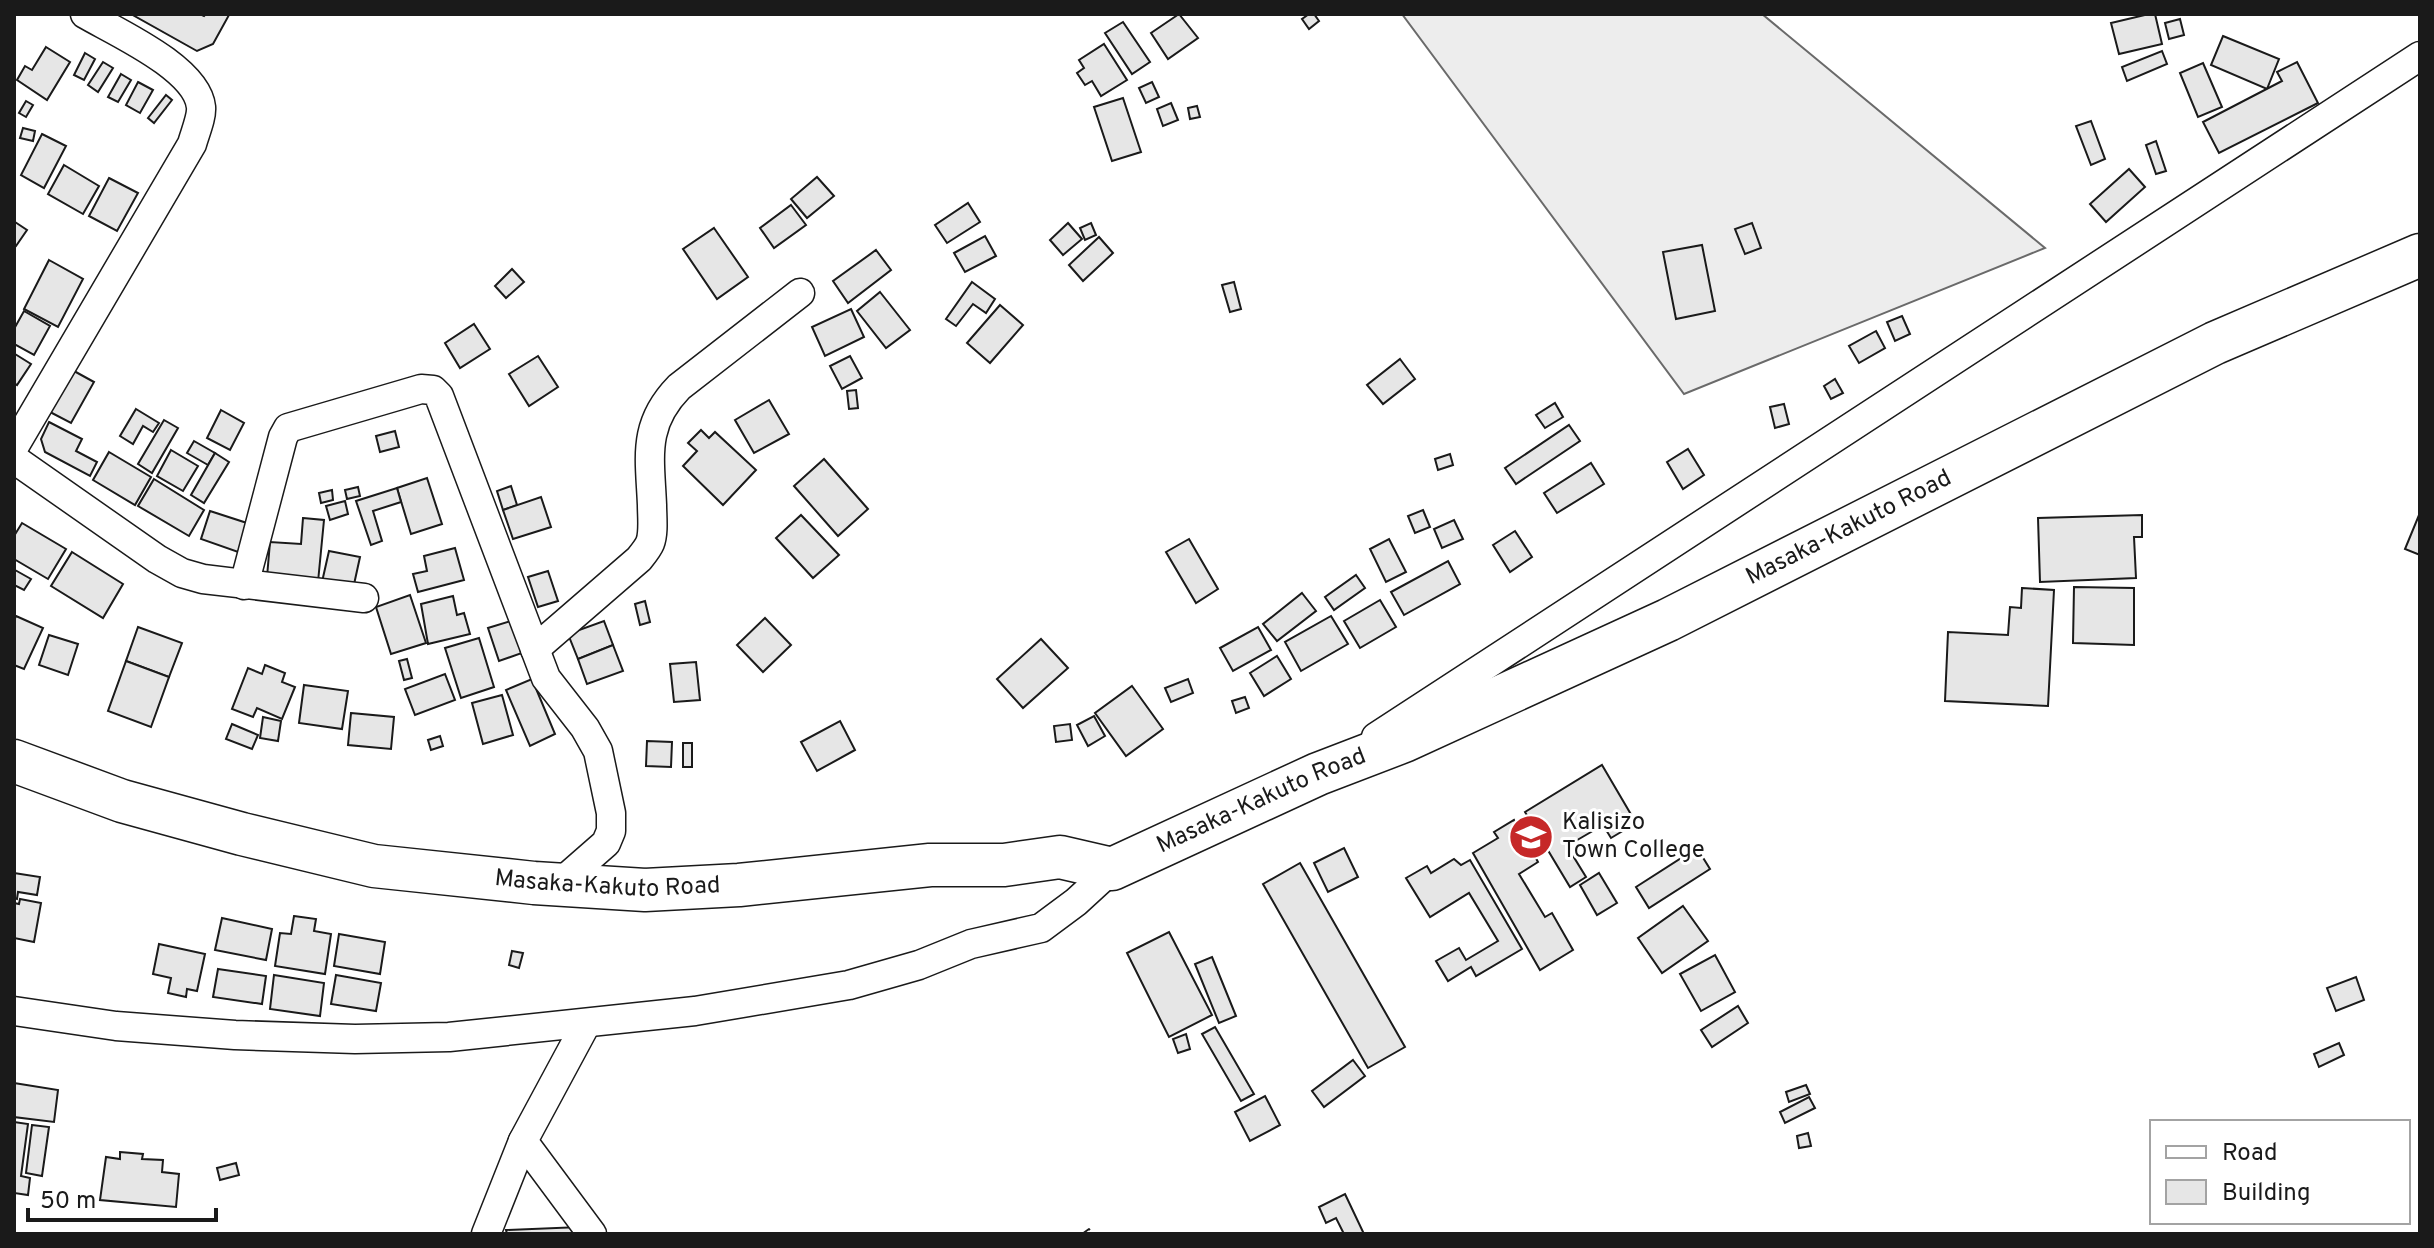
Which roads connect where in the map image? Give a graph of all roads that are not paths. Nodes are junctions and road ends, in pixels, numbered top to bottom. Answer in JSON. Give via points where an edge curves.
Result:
{"nodes":[{"id":1,"x":85,"y":14,"type":"edge"},
{"id":2,"x":2420,"y":56,"type":"edge"},
{"id":3,"x":2420,"y":255,"type":"edge"},
{"id":4,"x":800,"y":293,"type":"dead end"},
{"id":5,"x":14,"y":447,"type":"edge"},
{"id":6,"x":14,"y":459,"type":"edge"},
{"id":7,"x":244,"y":585,"type":"junction"},
{"id":8,"x":364,"y":598,"type":"dead end"},
{"id":9,"x":535,"y":649,"type":"junction"},
{"id":10,"x":14,"y":761,"type":"edge"},
{"id":11,"x":1318,"y":774,"type":"junction"},
{"id":12,"x":1112,"y":869,"type":"junction"},
{"id":13,"x":558,"y":885,"type":"junction"},
{"id":14,"x":14,"y":1011,"type":"edge"},
{"id":15,"x":586,"y":1024,"type":"junction"},
{"id":16,"x":523,"y":1141,"type":"junction"},
{"id":17,"x":486,"y":1234,"type":"edge"},
{"id":18,"x":592,"y":1234,"type":"edge"}],
"edges":[{"from":1,"to":5,"type":"street","via":[[177,69],[192,84],[201,107],[192,144]]},
{"from":2,"to":11,"type":"street"},
{"from":3,"to":11,"type":"highway","name":"Masaka-Kakuto Road","via":[[2215,343],[1668,620],[1404,741]]},
{"from":4,"to":9,"type":"street","via":[[664,403],[649,446],[650,543],[639,559]]},
{"from":6,"to":7,"type":"street","via":[[182,573]]},
{"from":7,"to":8,"type":"street"},
{"from":7,"to":9,"type":"street","via":[[288,428],[421,389],[433,390]]},
{"from":9,"to":13,"type":"street","via":[[546,678],[598,751],[611,813],[606,843]]},
{"from":10,"to":13,"type":"highway","name":"Masaka-Kakuto Road","via":[[122,801],[374,866]]},
{"from":11,"to":12,"type":"highway","name":"Masaka-Kakuto Road"},
{"from":12,"to":13,"type":"highway","name":"Masaka-Kakuto Road","via":[[1060,857],[739,885],[645,890]]},
{"from":12,"to":15,"type":"street","via":[[1041,928],[971,944],[919,965],[849,985]]},
{"from":14,"to":15,"type":"street","via":[[116,1026],[355,1039],[449,1037]]},
{"from":15,"to":16,"type":"street"},
{"from":16,"to":17,"type":"street"},
{"from":16,"to":18,"type":"street"}]}
